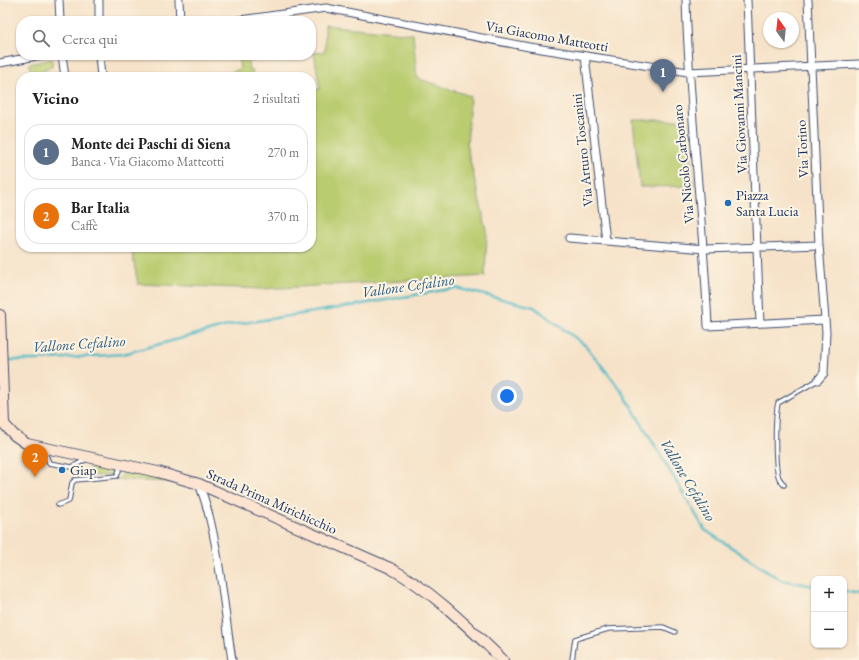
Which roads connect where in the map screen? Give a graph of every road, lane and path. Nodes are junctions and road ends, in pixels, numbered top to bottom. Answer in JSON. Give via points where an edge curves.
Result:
{"nodes":[{"id":1,"x":59,"y":0,"type":"edge"},
{"id":2,"x":99,"y":0,"type":"edge"},
{"id":3,"x":179,"y":0,"type":"edge"},
{"id":4,"x":686,"y":0,"type":"edge"},
{"id":5,"x":747,"y":0,"type":"edge"},
{"id":6,"x":808,"y":0,"type":"edge"},
{"id":7,"x":60,"y":16,"type":"edge"},
{"id":8,"x":99,"y":16,"type":"edge"},
{"id":9,"x":180,"y":16,"type":"edge"},
{"id":10,"x":269,"y":16,"type":"edge"},
{"id":11,"x":585,"y":56,"type":"junction"},
{"id":12,"x":16,"y":60,"type":"edge"},
{"id":13,"x":63,"y":60,"type":"edge"},
{"id":14,"x":99,"y":60,"type":"edge"},
{"id":15,"x":0,"y":63,"type":"edge"},
{"id":16,"x":859,"y":64,"type":"edge"},
{"id":17,"x":811,"y":67,"type":"junction"},
{"id":18,"x":750,"y":70,"type":"junction"},
{"id":19,"x":64,"y":72,"type":"edge"},
{"id":20,"x":101,"y":72,"type":"edge"},
{"id":21,"x":688,"y":72,"type":"junction"},
{"id":22,"x":568,"y":238,"type":"dead end"},
{"id":23,"x":606,"y":241,"type":"junction"},
{"id":24,"x":819,"y":245,"type":"junction"},
{"id":25,"x":757,"y":247,"type":"junction"},
{"id":26,"x":704,"y":249,"type":"junction"},
{"id":27,"x":0,"y":315,"type":"edge"},
{"id":28,"x":824,"y":320,"type":"junction"},
{"id":29,"x":760,"y":323,"type":"junction"},
{"id":30,"x":1,"y":339,"type":"edge"},
{"id":31,"x":818,"y":380,"type":"joint"},
{"id":32,"x":2,"y":425,"type":"edge"},
{"id":33,"x":44,"y":448,"type":"junction"},
{"id":34,"x":90,"y":457,"type":"junction"},
{"id":35,"x":122,"y":464,"type":"junction"},
{"id":36,"x":199,"y":484,"type":"junction"},
{"id":37,"x":784,"y":486,"type":"dead end"},
{"id":38,"x":58,"y":505,"type":"dead end"},
{"id":39,"x":675,"y":632,"type":"dead end"},
{"id":40,"x":232,"y":660,"type":"edge"},
{"id":41,"x":503,"y":660,"type":"edge"},
{"id":42,"x":572,"y":660,"type":"edge"}],
"edges":[{"from":1,"to":7,"type":"street"},
{"from":2,"to":8,"type":"street"},
{"from":3,"to":9,"type":"street"},
{"from":4,"to":21,"type":"street","name":"Via Nicolò Carbonaro"},
{"from":5,"to":18,"type":"street","name":"Via Giovanni Mancini"},
{"from":6,"to":17,"type":"street","name":"Via Torino"},
{"from":10,"to":11,"type":"street","name":"Via Giacomo Matteotti","via":[[326,8]]},
{"from":11,"to":21,"type":"street","name":"Via Giacomo Matteotti"},
{"from":11,"to":23,"type":"street","name":"Via Arturo Toscanini"},
{"from":12,"to":15,"type":"street"},
{"from":13,"to":19,"type":"street"},
{"from":14,"to":20,"type":"street"},
{"from":16,"to":17,"type":"street","name":"Via Giacomo Matteotti"},
{"from":17,"to":18,"type":"street","name":"Via Giacomo Matteotti"},
{"from":17,"to":24,"type":"street","name":"Via Torino"},
{"from":18,"to":21,"type":"street","name":"Via Giacomo Matteotti"},
{"from":18,"to":25,"type":"street","name":"Via Giovanni Mancini"},
{"from":21,"to":26,"type":"street","name":"Via Nicolò Carbonaro"},
{"from":22,"to":23,"type":"street"},
{"from":23,"to":26,"type":"street"},
{"from":24,"to":25,"type":"street"},
{"from":24,"to":28,"type":"street","name":"Via Torino"},
{"from":25,"to":26,"type":"street"},
{"from":25,"to":29,"type":"street","name":"Via Giovanni Mancini"},
{"from":26,"to":29,"type":"street","name":"Via Nicolò Carbonaro","via":[[708,326]]},
{"from":27,"to":30,"type":"main road"},
{"from":28,"to":29,"type":"street"},
{"from":28,"to":31,"type":"street","name":"Via Torino","via":[[824,373]]},
{"from":30,"to":32,"type":"main road"},
{"from":31,"to":37,"type":"lane","via":[[778,403],[777,466]]},
{"from":32,"to":33,"type":"main road","name":"Strada Prima Mirichicchio","via":[[27,444]]},
{"from":33,"to":34,"type":"main road","name":"Strada Prima Mirichicchio"},
{"from":33,"to":34,"type":"lane","via":[[49,463],[72,468]]},
{"from":34,"to":35,"type":"main road","name":"Strada Prima Mirichicchio"},
{"from":35,"to":36,"type":"main road","name":"Strada Prima Mirichicchio"},
{"from":35,"to":38,"type":"lane","via":[[117,476],[75,480],[72,483],[69,501]]},
{"from":36,"to":40,"type":"street","via":[[207,503]]},
{"from":36,"to":41,"type":"main road","name":"Strada Prima Mirichicchio","via":[[390,568],[449,609]]},
{"from":39,"to":42,"type":"lane","via":[[663,627],[608,629],[587,634],[575,639]]}]}
